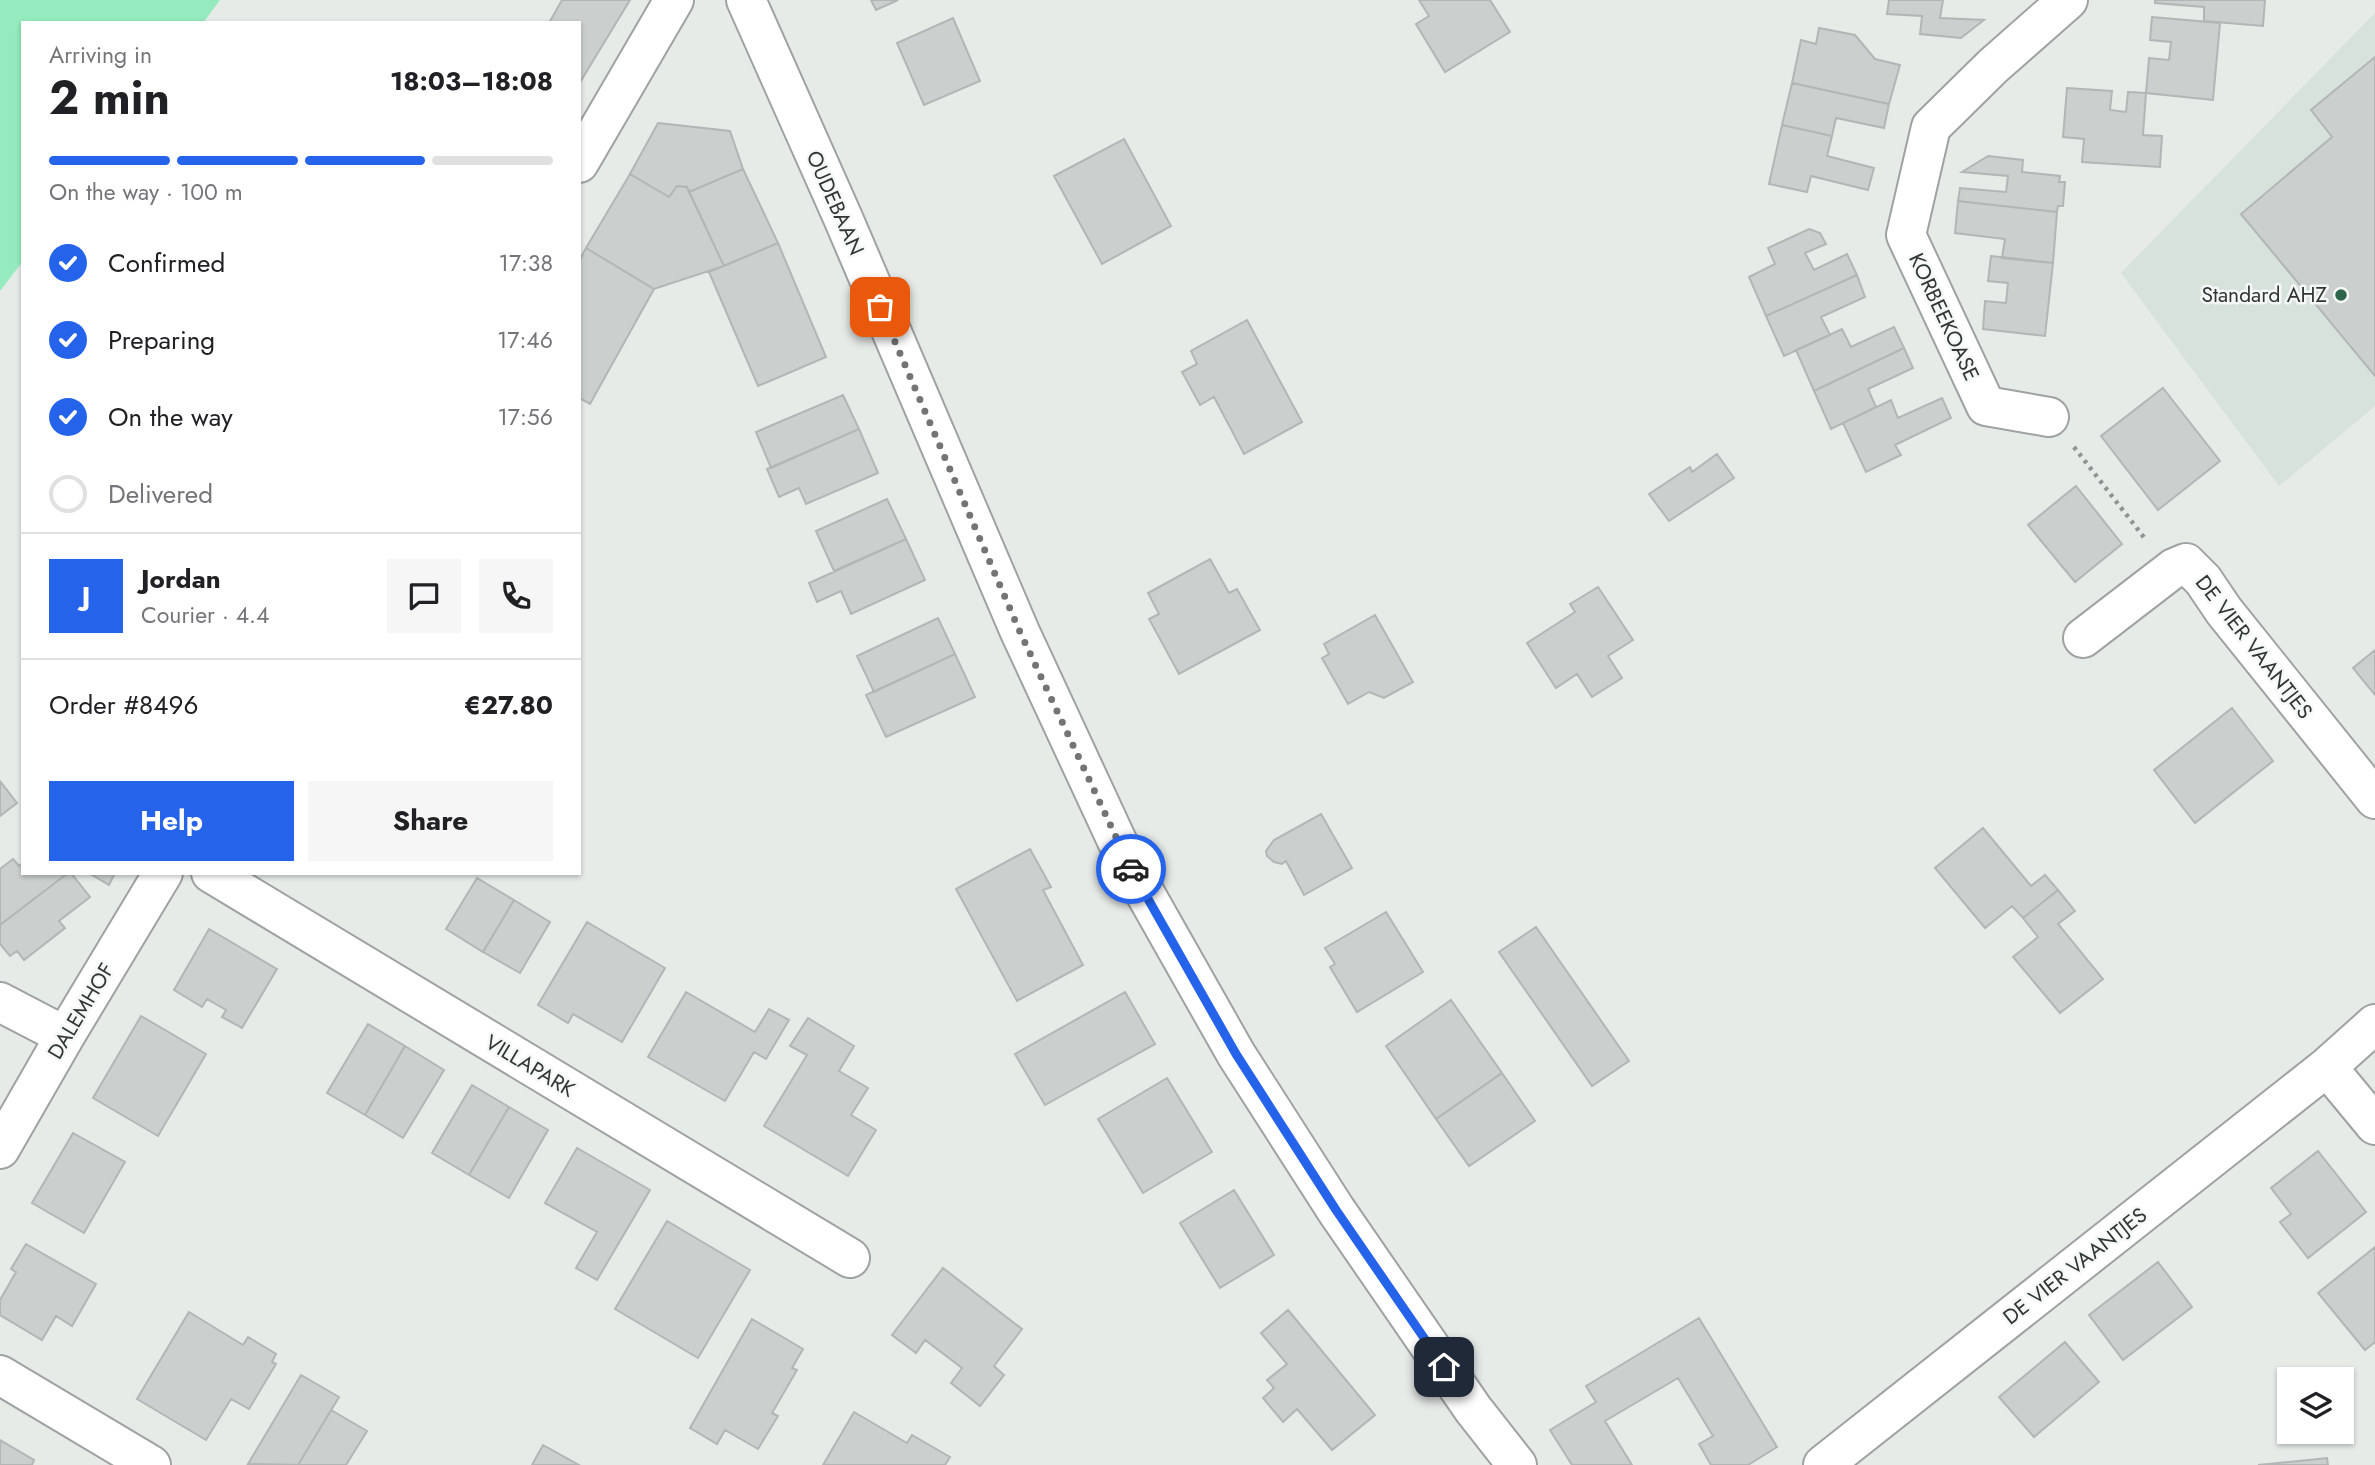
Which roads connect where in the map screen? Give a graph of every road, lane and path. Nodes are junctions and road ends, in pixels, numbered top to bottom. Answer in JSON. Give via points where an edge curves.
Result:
{"nodes":[{"id":1,"x":674,"y":0,"type":"edge"},
{"id":2,"x":746,"y":0,"type":"edge"},
{"id":3,"x":2068,"y":0,"type":"edge"},
{"id":4,"x":581,"y":160,"type":"edge"},
{"id":5,"x":2049,"y":417,"type":"joint"},
{"id":6,"x":2148,"y":542,"type":"dead end"},
{"id":7,"x":2083,"y":638,"type":"dead end"},
{"id":8,"x":2375,"y":799,"type":"edge"},
{"id":9,"x":162,"y":875,"type":"edge"},
{"id":10,"x":214,"y":875,"type":"edge"},
{"id":11,"x":0,"y":1002,"type":"edge"},
{"id":12,"x":2375,"y":1024,"type":"edge"},
{"id":13,"x":65,"y":1036,"type":"junction"},
{"id":14,"x":2327,"y":1067,"type":"junction"},
{"id":15,"x":2375,"y":1125,"type":"edge"},
{"id":16,"x":0,"y":1149,"type":"edge"},
{"id":17,"x":850,"y":1258,"type":"dead end"},
{"id":18,"x":0,"y":1375,"type":"edge"},
{"id":19,"x":151,"y":1465,"type":"edge"},
{"id":20,"x":1517,"y":1465,"type":"edge"},
{"id":21,"x":1823,"y":1465,"type":"edge"}],
"edges":[{"from":1,"to":4,"type":"street"},
{"from":2,"to":20,"type":"street","name":"OUDEBAAN","via":[[1020,632],[1124,856],[1236,1054],[1336,1210]]},
{"from":3,"to":5,"type":"street","name":"KORBEEKOASE","via":[[1931,127],[1906,235],[1986,406]]},
{"from":5,"to":6,"type":"path"},
{"from":7,"to":8,"type":"street","name":"DE VIER VAANTJES","via":[[2186,563]]},
{"from":9,"to":13,"type":"street","name":"DALEMHOF"},
{"from":10,"to":17,"type":"street","name":"VILLAPARK"},
{"from":11,"to":13,"type":"street"},
{"from":12,"to":14,"type":"street","name":"DE VIER VAANTJES"},
{"from":13,"to":16,"type":"street","name":"DALEMHOF"},
{"from":14,"to":15,"type":"street"},
{"from":14,"to":21,"type":"street","name":"DE VIER VAANTJES"},
{"from":18,"to":19,"type":"street"}]}
